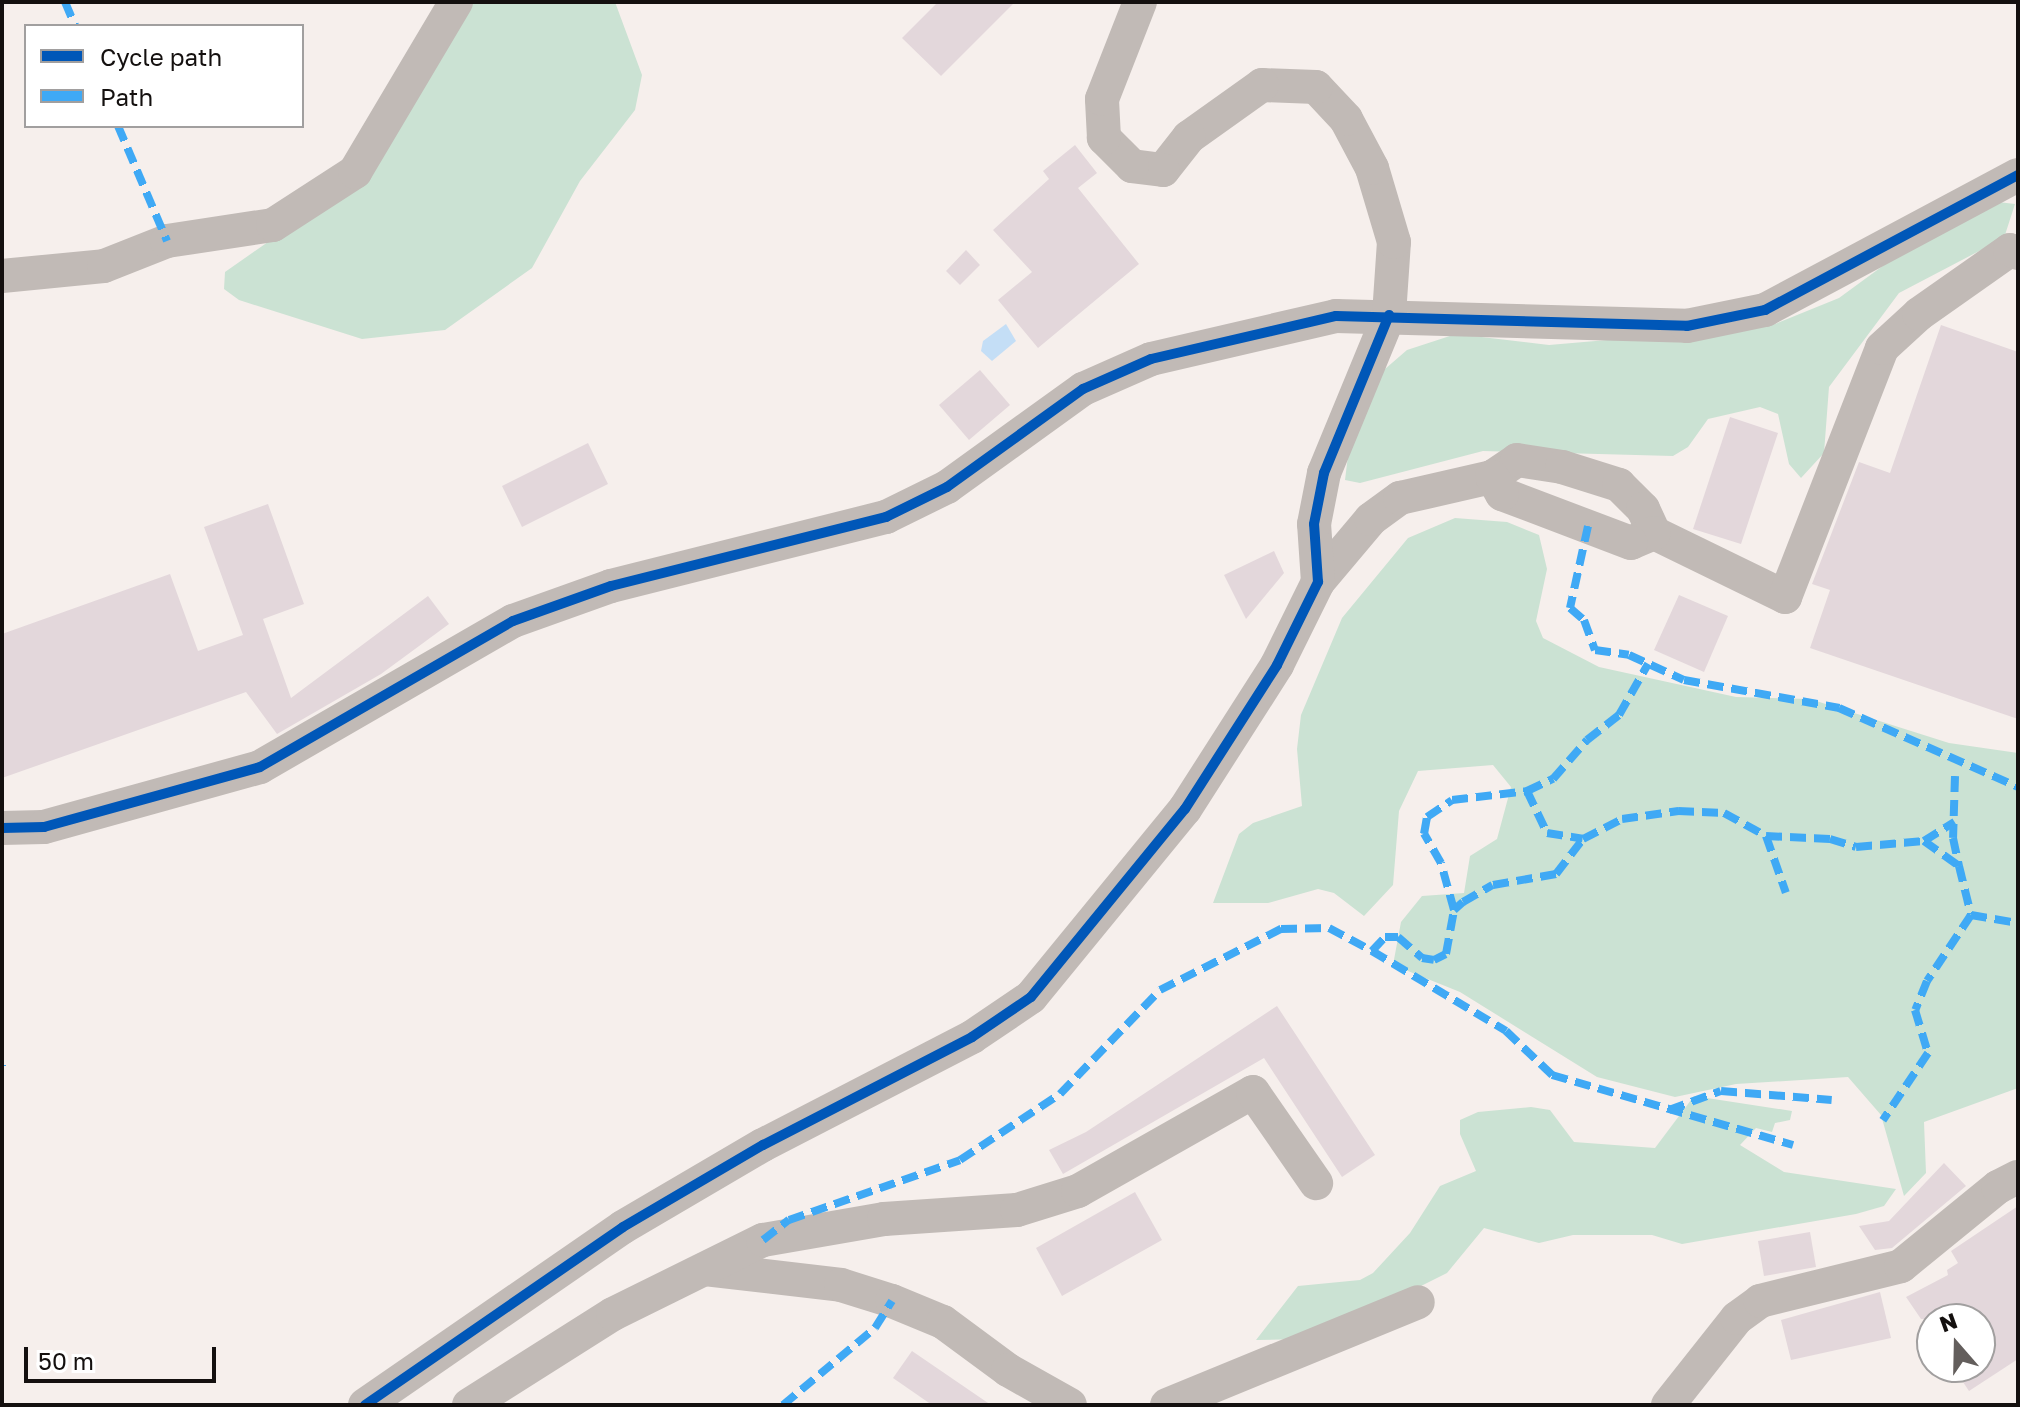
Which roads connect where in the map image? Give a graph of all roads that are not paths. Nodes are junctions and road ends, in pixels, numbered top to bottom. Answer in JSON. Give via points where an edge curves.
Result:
{"nodes":[{"id":1,"x":456,"y":2,"type":"edge"},
{"id":2,"x":1140,"y":2,"type":"edge"},
{"id":3,"x":2018,"y":175,"type":"edge"},
{"id":4,"x":2018,"y":253,"type":"edge"},
{"id":5,"x":2,"y":276,"type":"edge"},
{"id":6,"x":1389,"y":315,"type":"junction"},
{"id":7,"x":1492,"y":477,"type":"junction"},
{"id":8,"x":1654,"y":533,"type":"junction"},
{"id":9,"x":1318,"y":582,"type":"junction"},
{"id":10,"x":2,"y":828,"type":"edge"},
{"id":11,"x":2018,"y":1177,"type":"edge"},
{"id":12,"x":1316,"y":1183,"type":"dead end"},
{"id":13,"x":705,"y":1269,"type":"junction"},
{"id":14,"x":1418,"y":1302,"type":"dead end"},
{"id":15,"x":365,"y":1405,"type":"edge"},
{"id":16,"x":469,"y":1405,"type":"edge"},
{"id":17,"x":1070,"y":1405,"type":"edge"},
{"id":18,"x":1167,"y":1405,"type":"edge"},
{"id":19,"x":1668,"y":1405,"type":"edge"}],
"edges":[{"from":1,"to":5,"type":"street","via":[[355,172],[273,225],[167,241],[104,266]]},
{"from":2,"to":6,"type":"street","via":[[1102,99],[1104,138],[1132,166],[1163,170],[1189,137],[1262,85],[1316,87],[1346,119],[1372,168],[1394,242]]},
{"from":3,"to":6,"type":"street","via":[[1765,310],[1687,326],[1570,326]]},
{"from":4,"to":8,"type":"street","via":[[2010,250],[1919,314],[1882,348],[1785,597]]},
{"from":6,"to":9,"type":"street","via":[[1324,473],[1314,524]]},
{"from":6,"to":10,"type":"street","via":[[1295,323],[1151,359],[1083,389],[947,487],[886,517],[611,586],[513,621],[260,767],[44,827]]},
{"from":7,"to":8,"type":"street","via":[[1502,494],[1631,543]]},
{"from":7,"to":8,"type":"street","via":[[1517,460],[1619,485],[1643,509]]},
{"from":7,"to":9,"type":"street","via":[[1400,498],[1371,519]]},
{"from":9,"to":15,"type":"street","via":[[1277,665],[1185,809],[1031,997],[972,1037],[763,1145],[623,1227]]},
{"from":11,"to":19,"type":"street","via":[[1998,1187],[1901,1266],[1760,1301],[1737,1318]]},
{"from":12,"to":13,"type":"street","via":[[1253,1092],[1078,1191],[1017,1210],[884,1219],[763,1240]]},
{"from":13,"to":16,"type":"street","via":[[613,1314]]},
{"from":13,"to":17,"type":"street","via":[[841,1285],[892,1301],[943,1322],[1008,1370]]},
{"from":14,"to":18,"type":"street"}]}
